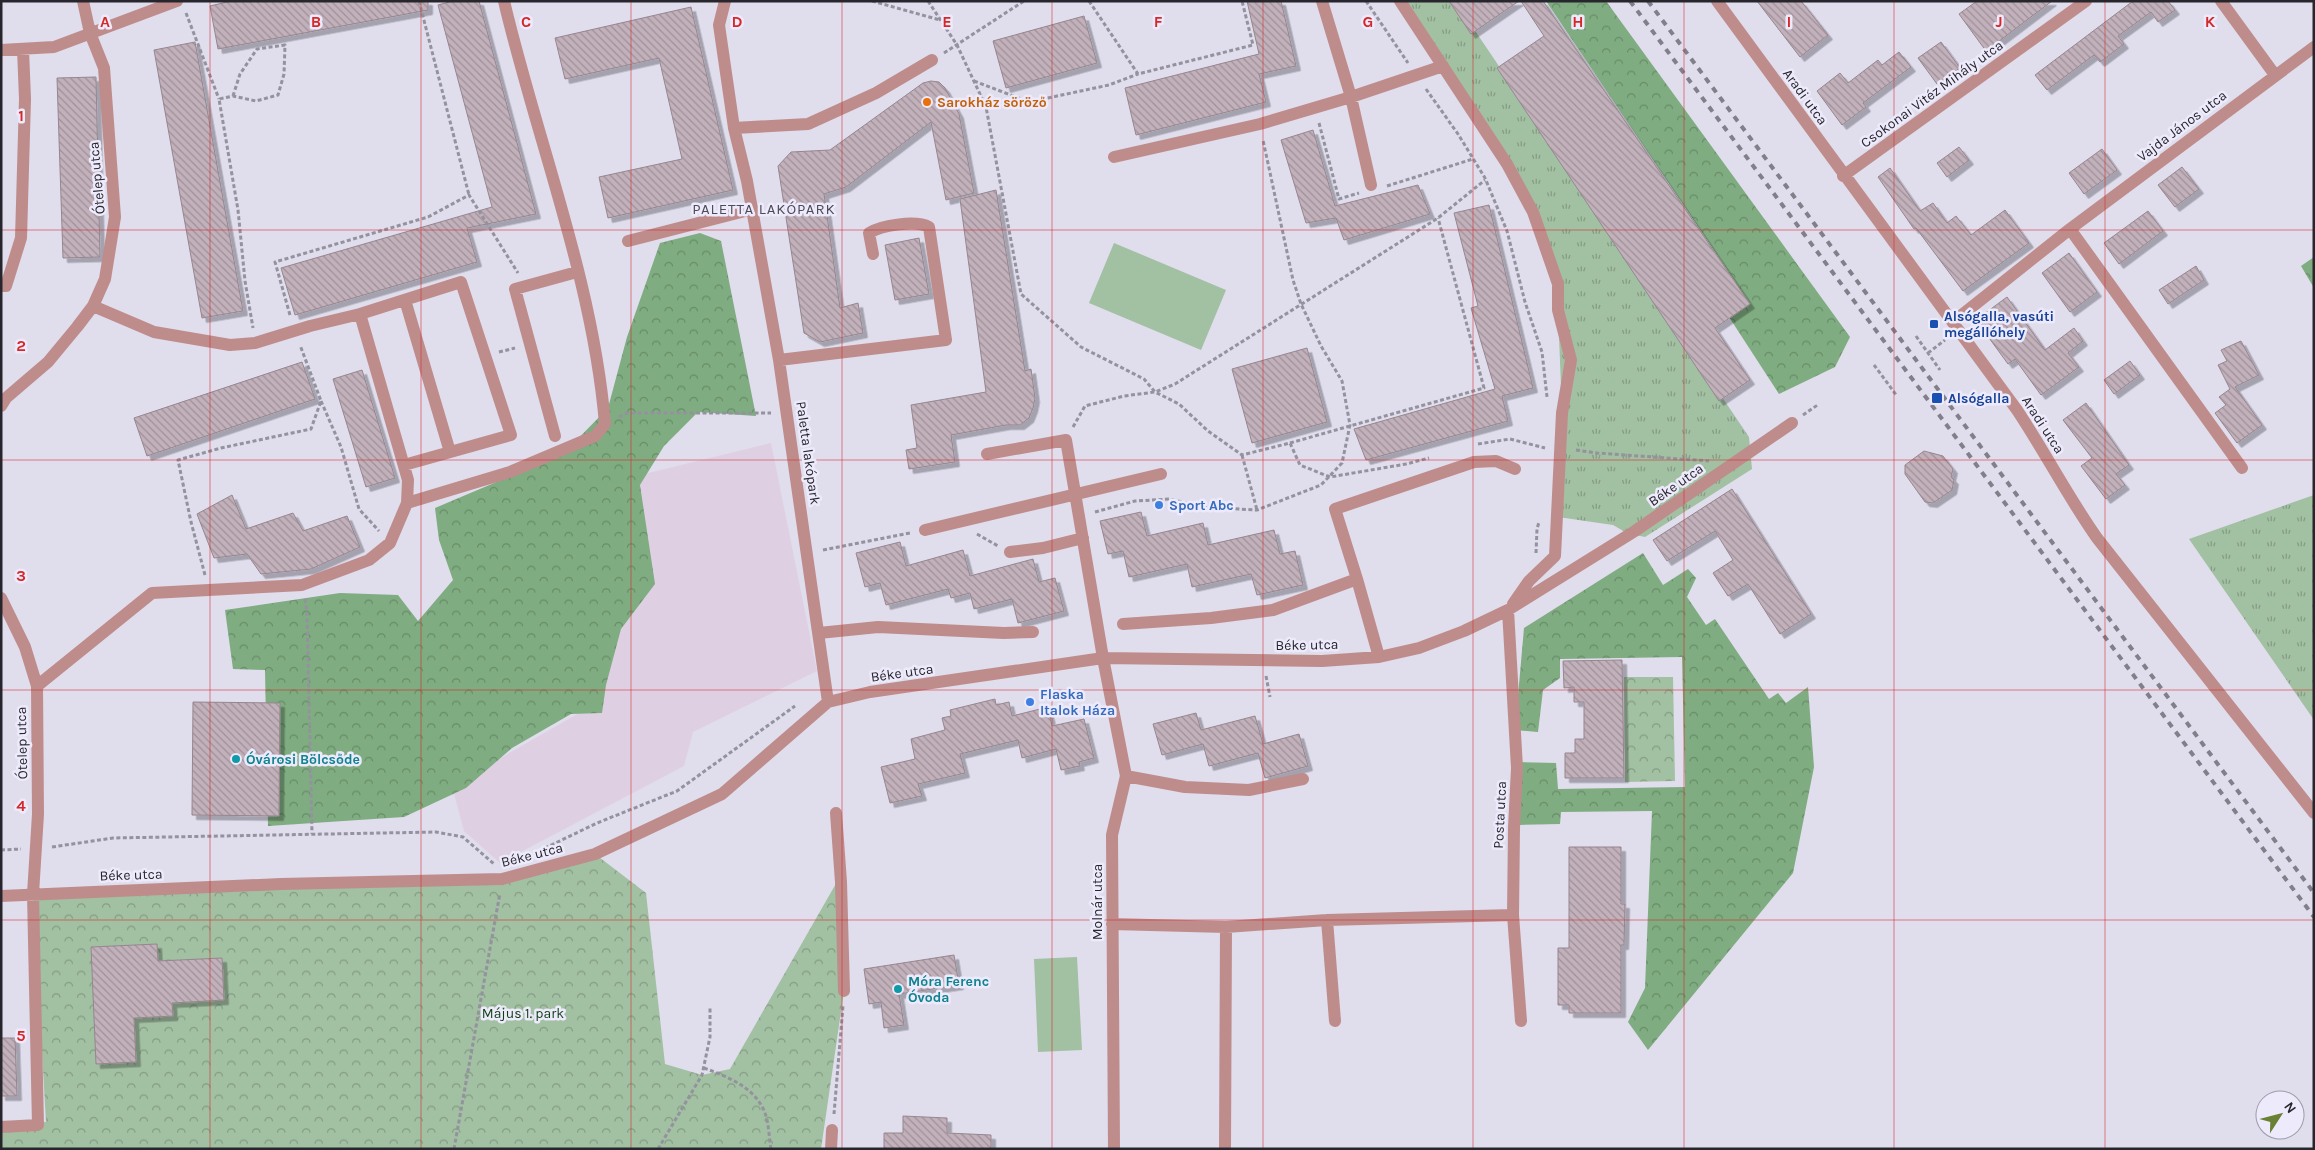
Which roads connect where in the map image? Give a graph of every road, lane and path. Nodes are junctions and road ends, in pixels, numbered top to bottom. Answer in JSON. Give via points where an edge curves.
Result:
{"nodes":[{"id":1,"x":83,"y":1,"type":"edge"},
{"id":2,"x":419,"y":1,"type":"edge"},
{"id":3,"x":504,"y":1,"type":"edge"},
{"id":4,"x":725,"y":1,"type":"edge"},
{"id":5,"x":872,"y":1,"type":"edge"},
{"id":6,"x":928,"y":1,"type":"edge"},
{"id":7,"x":1024,"y":1,"type":"edge"},
{"id":8,"x":1089,"y":1,"type":"edge"},
{"id":9,"x":1242,"y":1,"type":"edge"},
{"id":10,"x":1322,"y":1,"type":"edge"},
{"id":11,"x":1366,"y":1,"type":"edge"},
{"id":12,"x":1400,"y":1,"type":"edge"},
{"id":13,"x":1717,"y":1,"type":"edge"},
{"id":14,"x":2086,"y":1,"type":"edge"},
{"id":15,"x":2221,"y":1,"type":"edge"},
{"id":16,"x":181,"y":5,"type":"edge"},
{"id":17,"x":941,"y":20,"type":"junction"},
{"id":18,"x":90,"y":33,"type":"junction"},
{"id":19,"x":957,"y":45,"type":"junction"},
{"id":20,"x":2314,"y":47,"type":"edge"},
{"id":21,"x":23,"y":49,"type":"junction"},
{"id":22,"x":1,"y":50,"type":"edge"},
{"id":23,"x":932,"y":60,"type":"joint"},
{"id":24,"x":1443,"y":66,"type":"junction"},
{"id":25,"x":1138,"y":74,"type":"junction"},
{"id":26,"x":2275,"y":75,"type":"junction"},
{"id":27,"x":1416,"y":76,"type":"junction"},
{"id":28,"x":973,"y":80,"type":"junction"},
{"id":29,"x":233,"y":96,"type":"junction"},
{"id":30,"x":1351,"y":97,"type":"junction"},
{"id":31,"x":219,"y":99,"type":"junction"},
{"id":32,"x":1260,"y":124,"type":"junction"},
{"id":33,"x":734,"y":128,"type":"junction"},
{"id":34,"x":1114,"y":157,"type":"dead end"},
{"id":35,"x":1843,"y":176,"type":"junction"},
{"id":36,"x":1485,"y":180,"type":"junction"},
{"id":37,"x":1371,"y":185,"type":"dead end"},
{"id":38,"x":469,"y":195,"type":"junction"},
{"id":39,"x":752,"y":209,"type":"junction"},
{"id":40,"x":1438,"y":218,"type":"junction"},
{"id":41,"x":2070,"y":229,"type":"junction"},
{"id":42,"x":628,"y":241,"type":"dead end"},
{"id":43,"x":873,"y":254,"type":"dead end"},
{"id":44,"x":577,"y":272,"type":"junction"},
{"id":45,"x":1,"y":286,"type":"edge"},
{"id":46,"x":524,"y":286,"type":"junction"},
{"id":47,"x":405,"y":300,"type":"junction"},
{"id":48,"x":1301,"y":304,"type":"junction"},
{"id":49,"x":93,"y":306,"type":"junction"},
{"id":50,"x":360,"y":314,"type":"junction"},
{"id":51,"x":1955,"y":326,"type":"junction"},
{"id":52,"x":295,"y":331,"type":"junction"},
{"id":53,"x":1916,"y":336,"type":"dead end"},
{"id":54,"x":255,"y":343,"type":"junction"},
{"id":55,"x":530,"y":344,"type":"junction"},
{"id":56,"x":1928,"y":353,"type":"junction"},
{"id":57,"x":485,"y":356,"type":"junction"},
{"id":58,"x":780,"y":360,"type":"junction"},
{"id":59,"x":1874,"y":365,"type":"dead end"},
{"id":60,"x":1940,"y":370,"type":"dead end"},
{"id":61,"x":1155,"y":392,"type":"junction"},
{"id":62,"x":1897,"y":396,"type":"dead end"},
{"id":63,"x":1547,"y":399,"type":"dead end"},
{"id":64,"x":321,"y":401,"type":"junction"},
{"id":65,"x":1,"y":406,"type":"edge"},
{"id":66,"x":788,"y":420,"type":"junction"},
{"id":67,"x":1792,"y":423,"type":"dead end"},
{"id":68,"x":605,"y":424,"type":"junction"},
{"id":69,"x":1350,"y":424,"type":"junction"},
{"id":70,"x":555,"y":436,"type":"dead end"},
{"id":71,"x":1547,"y":438,"type":"dead end"},
{"id":72,"x":1066,"y":440,"type":"junction"},
{"id":73,"x":1290,"y":443,"type":"junction"},
{"id":74,"x":1472,"y":446,"type":"dead end"},
{"id":75,"x":1561,"y":447,"type":"junction"},
{"id":76,"x":1547,"y":448,"type":"junction"},
{"id":77,"x":450,"y":452,"type":"junction"},
{"id":78,"x":987,"y":454,"type":"dead end"},
{"id":79,"x":1242,"y":455,"type":"junction"},
{"id":80,"x":1435,"y":456,"type":"dead end"},
{"id":81,"x":1546,"y":457,"type":"dead end"},
{"id":82,"x":1738,"y":461,"type":"junction"},
{"id":83,"x":404,"y":465,"type":"junction"},
{"id":84,"x":2242,"y":468,"type":"dead end"},
{"id":85,"x":1515,"y":469,"type":"dead end"},
{"id":86,"x":1161,"y":474,"type":"dead end"},
{"id":87,"x":1330,"y":478,"type":"junction"},
{"id":88,"x":1075,"y":493,"type":"junction"},
{"id":89,"x":407,"y":503,"type":"junction"},
{"id":90,"x":1257,"y":510,"type":"junction"},
{"id":91,"x":1079,"y":516,"type":"junction"},
{"id":92,"x":1540,"y":520,"type":"dead end"},
{"id":93,"x":957,"y":522,"type":"junction"},
{"id":94,"x":925,"y":530,"type":"joint"},
{"id":95,"x":1083,"y":538,"type":"junction"},
{"id":96,"x":390,"y":543,"type":"junction"},
{"id":97,"x":807,"y":552,"type":"junction"},
{"id":98,"x":1010,"y":552,"type":"joint"},
{"id":99,"x":1535,"y":576,"type":"junction"},
{"id":100,"x":1357,"y":579,"type":"junction"},
{"id":101,"x":302,"y":585,"type":"junction"},
{"id":102,"x":210,"y":590,"type":"junction"},
{"id":103,"x":1,"y":598,"type":"edge"},
{"id":104,"x":1508,"y":610,"type":"junction"},
{"id":105,"x":1124,"y":624,"type":"dead end"},
{"id":106,"x":1033,"y":632,"type":"dead end"},
{"id":107,"x":819,"y":633,"type":"junction"},
{"id":108,"x":1379,"y":657,"type":"junction"},
{"id":109,"x":1103,"y":658,"type":"junction"},
{"id":110,"x":1264,"y":660,"type":"junction"},
{"id":111,"x":37,"y":686,"type":"junction"},
{"id":112,"x":1270,"y":697,"type":"dead end"},
{"id":113,"x":803,"y":701,"type":"dead end"},
{"id":114,"x":828,"y":702,"type":"junction"},
{"id":115,"x":1126,"y":776,"type":"junction"},
{"id":116,"x":1303,"y":778,"type":"dead end"},
{"id":117,"x":836,"y":812,"type":"dead end"},
{"id":118,"x":2314,"y":813,"type":"edge"},
{"id":119,"x":312,"y":834,"type":"junction"},
{"id":120,"x":36,"y":848,"type":"junction"},
{"id":121,"x":1,"y":850,"type":"edge"},
{"id":122,"x":534,"y":853,"type":"dead end"},
{"id":123,"x":502,"y":878,"type":"junction"},
{"id":124,"x":33,"y":894,"type":"junction"},
{"id":125,"x":1,"y":896,"type":"edge"},
{"id":126,"x":1513,"y":915,"type":"junction"},
{"id":127,"x":1327,"y":920,"type":"junction"},
{"id":128,"x":1112,"y":924,"type":"junction"},
{"id":129,"x":1226,"y":927,"type":"junction"},
{"id":130,"x":844,"y":991,"type":"joint"},
{"id":131,"x":710,"y":1008,"type":"dead end"},
{"id":132,"x":1335,"y":1021,"type":"dead end"},
{"id":133,"x":1521,"y":1021,"type":"dead end"},
{"id":134,"x":704,"y":1068,"type":"junction"},
{"id":135,"x":1,"y":1127,"type":"edge"},
{"id":136,"x":832,"y":1130,"type":"joint"},
{"id":137,"x":454,"y":1149,"type":"edge"},
{"id":138,"x":658,"y":1149,"type":"edge"},
{"id":139,"x":771,"y":1149,"type":"edge"},
{"id":140,"x":831,"y":1149,"type":"edge"},
{"id":141,"x":1114,"y":1149,"type":"edge"},
{"id":142,"x":1225,"y":1149,"type":"edge"}],
"edges":[{"from":1,"to":18,"type":"street","name":"Ótelep utca"},
{"from":2,"to":38,"type":"path"},
{"from":3,"to":44,"type":"street"},
{"from":4,"to":33,"type":"street","name":"Paletta lakópark","via":[[719,25]]},
{"from":5,"to":17,"type":"path"},
{"from":6,"to":17,"type":"path"},
{"from":7,"to":19,"type":"path"},
{"from":8,"to":25,"type":"path"},
{"from":9,"to":25,"type":"path","via":[[1253,45]]},
{"from":10,"to":30,"type":"street"},
{"from":11,"to":27,"type":"path"},
{"from":12,"to":24,"type":"street"},
{"from":13,"to":35,"type":"street","name":"Aradi utca"},
{"from":14,"to":35,"type":"street","name":"Csokonai Vitéz Mihály utca"},
{"from":15,"to":26,"type":"street"},
{"from":16,"to":18,"type":"street"},
{"from":16,"to":31,"type":"path"},
{"from":17,"to":19,"type":"path"},
{"from":18,"to":21,"type":"street","via":[[54,47]]},
{"from":18,"to":49,"type":"street","name":"Ótelep utca","via":[[104,68],[115,217],[105,280]]},
{"from":19,"to":23,"type":"path"},
{"from":19,"to":28,"type":"path"},
{"from":20,"to":26,"type":"street","name":"Vajda János utca"},
{"from":21,"to":22,"type":"street"},
{"from":21,"to":45,"type":"street","via":[[25,99],[21,238],[6,286]]},
{"from":23,"to":33,"type":"street","via":[[876,93],[808,124]]},
{"from":24,"to":27,"type":"street"},
{"from":24,"to":75,"type":"street","via":[[1507,164],[1533,212],[1558,284],[1558,310],[1571,360],[1562,413]]},
{"from":25,"to":28,"type":"path","via":[[1109,86],[1029,102]]},
{"from":26,"to":41,"type":"street","name":"Vajda János utca"},
{"from":27,"to":30,"type":"street"},
{"from":27,"to":36,"type":"path","via":[[1458,134]]},
{"from":28,"to":61,"type":"path","via":[[986,107],[1021,294],[1081,347],[1144,379]]},
{"from":29,"to":29,"type":"path","via":[[256,101],[278,95],[284,74],[285,45],[257,49],[240,74]]},
{"from":29,"to":31,"type":"path"},
{"from":30,"to":32,"type":"street"},
{"from":30,"to":37,"type":"street"},
{"from":31,"to":54,"type":"path","via":[[238,210]]},
{"from":32,"to":34,"type":"street"},
{"from":32,"to":48,"type":"path"},
{"from":33,"to":39,"type":"street","name":"Paletta lakópark"},
{"from":35,"to":51,"type":"street","name":"Aradi utca"},
{"from":36,"to":40,"type":"path"},
{"from":36,"to":63,"type":"path","via":[[1507,231],[1542,352]]},
{"from":38,"to":46,"type":"path"},
{"from":38,"to":52,"type":"path","via":[[428,217],[275,262]]},
{"from":39,"to":42,"type":"street"},
{"from":39,"to":58,"type":"street","name":"Paletta lakópark"},
{"from":40,"to":48,"type":"path"},
{"from":40,"to":69,"type":"path","via":[[1484,388]]},
{"from":41,"to":51,"type":"street","name":"Vajda János utca"},
{"from":41,"to":84,"type":"street"},
{"from":43,"to":58,"type":"street","via":[[869,234],[876,229],[920,222],[929,227],[946,340]]},
{"from":44,"to":46,"type":"street"},
{"from":44,"to":68,"type":"street","via":[[602,386]]},
{"from":46,"to":55,"type":"street","via":[[515,289]]},
{"from":47,"to":50,"type":"street"},
{"from":47,"to":57,"type":"street","via":[[461,282]]},
{"from":47,"to":77,"type":"street"},
{"from":48,"to":61,"type":"path","via":[[1183,380]]},
{"from":48,"to":69,"type":"path","via":[[1342,381]]},
{"from":49,"to":54,"type":"street","via":[[154,332],[230,344]]},
{"from":49,"to":65,"type":"street","name":"Ótelep utca","via":[[48,362]]},
{"from":50,"to":52,"type":"street"},
{"from":50,"to":83,"type":"street"},
{"from":51,"to":56,"type":"path"},
{"from":51,"to":118,"type":"street","name":"Aradi utca","via":[[2017,410],[2097,538]]},
{"from":52,"to":54,"type":"street"},
{"from":52,"to":64,"type":"path"},
{"from":53,"to":56,"type":"path"},
{"from":55,"to":57,"type":"path"},
{"from":55,"to":70,"type":"street"},
{"from":56,"to":60,"type":"path"},
{"from":57,"to":77,"type":"street","via":[[511,435]]},
{"from":58,"to":66,"type":"street","name":"Paletta lakópark"},
{"from":59,"to":62,"type":"path"},
{"from":61,"to":72,"type":"path","via":[[1085,406]]},
{"from":61,"to":79,"type":"path","via":[[1179,404],[1208,431]]},
{"from":64,"to":96,"type":"path","via":[[341,447],[359,509]]},
{"from":64,"to":102,"type":"path","via":[[311,429],[178,460]]},
{"from":66,"to":68,"type":"path","via":[[770,413],[627,413]]},
{"from":66,"to":97,"type":"street","name":"Paletta lakópark"},
{"from":67,"to":82,"type":"street","name":"Béke utca"},
{"from":68,"to":89,"type":"street","via":[[595,436],[510,472]]},
{"from":69,"to":73,"type":"path"},
{"from":69,"to":87,"type":"path","via":[[1342,463]]},
{"from":71,"to":76,"type":"path"},
{"from":72,"to":78,"type":"street"},
{"from":72,"to":88,"type":"street","name":"Molnár utca"},
{"from":73,"to":79,"type":"path"},
{"from":73,"to":87,"type":"path","via":[[1300,465]]},
{"from":74,"to":76,"type":"path","via":[[1510,439]]},
{"from":75,"to":76,"type":"path"},
{"from":75,"to":82,"type":"path","via":[[1627,456]]},
{"from":75,"to":99,"type":"street","via":[[1555,556]]},
{"from":76,"to":81,"type":"path"},
{"from":77,"to":83,"type":"street"},
{"from":79,"to":90,"type":"path"},
{"from":80,"to":87,"type":"path"},
{"from":82,"to":104,"type":"street","name":"Béke utca","via":[[1635,531]]},
{"from":83,"to":89,"type":"street","via":[[408,480]]},
{"from":85,"to":100,"type":"street","via":[[1496,461],[1474,462],[1335,509]]},
{"from":86,"to":88,"type":"street"},
{"from":87,"to":90,"type":"path"},
{"from":88,"to":91,"type":"street","name":"Molnár utca"},
{"from":88,"to":93,"type":"street"},
{"from":89,"to":96,"type":"street"},
{"from":90,"to":91,"type":"path","via":[[1201,507],[1170,499],[1135,501]]},
{"from":91,"to":95,"type":"street","name":"Molnár utca"},
{"from":92,"to":99,"type":"path","via":[[1536,530]]},
{"from":93,"to":94,"type":"street"},
{"from":93,"to":98,"type":"path"},
{"from":94,"to":97,"type":"path"},
{"from":95,"to":98,"type":"street"},
{"from":95,"to":109,"type":"street","name":"Molnár utca"},
{"from":96,"to":101,"type":"street","via":[[369,560]]},
{"from":97,"to":107,"type":"street","name":"Paletta lakópark"},
{"from":99,"to":104,"type":"street"},
{"from":100,"to":105,"type":"street","via":[[1273,610]]},
{"from":100,"to":108,"type":"street"},
{"from":101,"to":102,"type":"street"},
{"from":101,"to":119,"type":"path","via":[[307,613]]},
{"from":102,"to":111,"type":"street","via":[[152,593]]},
{"from":103,"to":111,"type":"street","name":"Ótelep utca","via":[[26,646]]},
{"from":104,"to":108,"type":"street","name":"Béke utca","via":[[1419,648]]},
{"from":104,"to":126,"type":"street","name":"Posta utca","via":[[1518,768]]},
{"from":106,"to":107,"type":"street","via":[[878,627]]},
{"from":107,"to":114,"type":"street","name":"Paletta lakópark"},
{"from":108,"to":110,"type":"street","name":"Béke utca","via":[[1322,661]]},
{"from":109,"to":110,"type":"street","name":"Béke utca"},
{"from":109,"to":114,"type":"street","name":"Béke utca","via":[[870,692]]},
{"from":109,"to":115,"type":"street","name":"Molnár utca"},
{"from":110,"to":112,"type":"path"},
{"from":111,"to":120,"type":"street","name":"Ótelep utca"},
{"from":113,"to":122,"type":"path","via":[[677,791]]},
{"from":114,"to":123,"type":"street","name":"Béke utca","via":[[722,794],[595,854]]},
{"from":115,"to":116,"type":"street","via":[[1184,787],[1249,790]]},
{"from":115,"to":128,"type":"street","name":"Molnár utca","via":[[1112,835]]},
{"from":117,"to":130,"type":"street"},
{"from":119,"to":120,"type":"path","via":[[113,838]]},
{"from":119,"to":123,"type":"path","via":[[436,832],[463,837],[490,859]]},
{"from":120,"to":121,"type":"path"},
{"from":120,"to":124,"type":"street","name":"Ótelep utca"},
{"from":123,"to":124,"type":"street","name":"Béke utca"},
{"from":123,"to":137,"type":"path"},
{"from":124,"to":125,"type":"street","name":"Béke utca"},
{"from":124,"to":135,"type":"street","name":"Ótelep utca","via":[[38,1126]]},
{"from":126,"to":127,"type":"street"},
{"from":126,"to":133,"type":"street","name":"Posta utca"},
{"from":127,"to":129,"type":"street"},
{"from":127,"to":132,"type":"street"},
{"from":128,"to":129,"type":"street"},
{"from":128,"to":141,"type":"street","name":"Molnár utca"},
{"from":129,"to":142,"type":"street"},
{"from":130,"to":136,"type":"path"},
{"from":131,"to":134,"type":"path","via":[[710,1036]]},
{"from":134,"to":138,"type":"path"},
{"from":134,"to":139,"type":"path","via":[[731,1078],[751,1091],[765,1113]]},
{"from":136,"to":140,"type":"street"}]}
